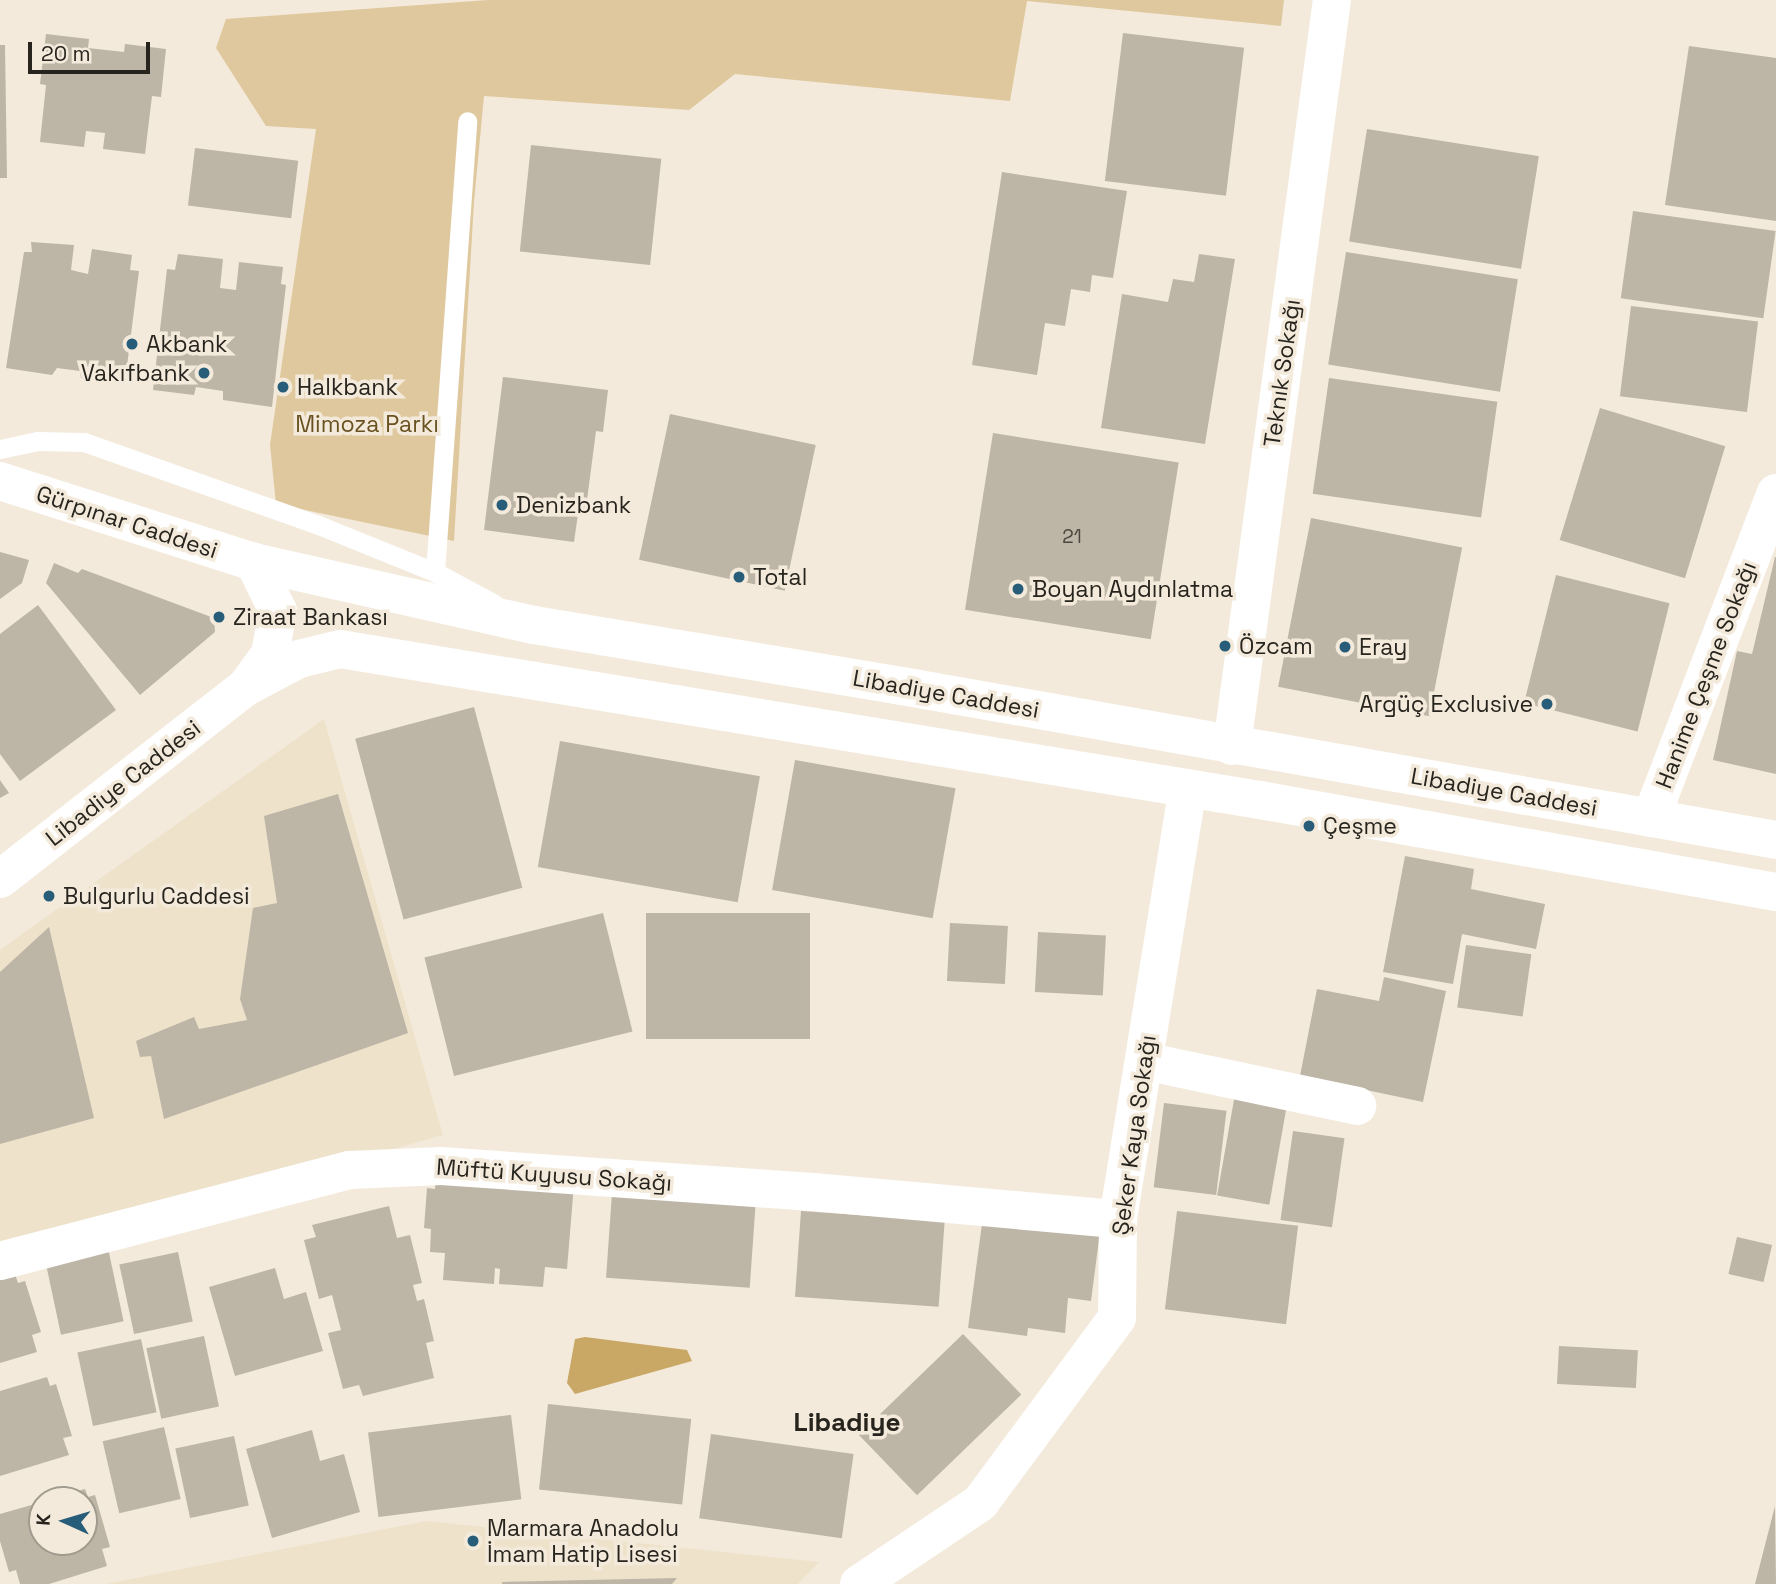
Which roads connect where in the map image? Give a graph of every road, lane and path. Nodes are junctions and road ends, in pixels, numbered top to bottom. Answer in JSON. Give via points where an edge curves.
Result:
{"nodes":[{"id":1,"x":1332,"y":0,"type":"edge"},
{"id":2,"x":467,"y":121,"type":"dead end"},
{"id":3,"x":0,"y":449,"type":"edge"},
{"id":4,"x":0,"y":481,"type":"edge"},
{"id":5,"x":1776,"y":493,"type":"edge"},
{"id":6,"x":254,"y":562,"type":"junction"},
{"id":7,"x":435,"y":572,"type":"junction"},
{"id":8,"x":534,"y":625,"type":"junction"},
{"id":9,"x":246,"y":687,"type":"junction"},
{"id":10,"x":1232,"y":746,"type":"junction"},
{"id":11,"x":1188,"y":789,"type":"junction"},
{"id":12,"x":1651,"y":818,"type":"junction"},
{"id":13,"x":1776,"y":840,"type":"edge"},
{"id":14,"x":0,"y":879,"type":"edge"},
{"id":15,"x":1776,"y":892,"type":"edge"},
{"id":16,"x":1144,"y":1061,"type":"junction"},
{"id":17,"x":1357,"y":1106,"type":"dead end"},
{"id":18,"x":1118,"y":1219,"type":"junction"},
{"id":19,"x":0,"y":1261,"type":"edge"},
{"id":20,"x":859,"y":1584,"type":"edge"}],
"edges":[{"from":1,"to":10,"type":"main road","name":"Teknık Sokağı"},
{"from":2,"to":7,"type":"lane"},
{"from":3,"to":7,"type":"lane","via":[[38,442],[84,442],[316,524]]},
{"from":4,"to":6,"type":"main road","name":"Gürpınar Caddesi"},
{"from":5,"to":12,"type":"main road","name":"Hanime Çeşme Sokağı"},
{"from":6,"to":8,"type":"main road","name":"Libadiye Caddesi"},
{"from":6,"to":9,"type":"main road","name":"Libadiye Caddesi","via":[[278,611],[270,654]]},
{"from":7,"to":8,"type":"lane"},
{"from":8,"to":10,"type":"main road","name":"Libadiye Caddesi"},
{"from":9,"to":11,"type":"main road","name":"Libadiye Caddesi","via":[[299,659],[340,649]]},
{"from":9,"to":14,"type":"main road","name":"Libadiye Caddesi"},
{"from":10,"to":12,"type":"main road","name":"Libadiye Caddesi"},
{"from":11,"to":15,"type":"main road","name":"Libadiye Caddesi"},
{"from":11,"to":16,"type":"main road","name":"Şeker Kaya Sokağı"},
{"from":12,"to":13,"type":"main road","name":"Libadiye Caddesi"},
{"from":16,"to":17,"type":"main road"},
{"from":16,"to":18,"type":"main road","name":"Şeker Kaya Sokağı"},
{"from":18,"to":19,"type":"main road","name":"Müftü Kuyusu Sokağı","via":[[441,1166],[350,1170]]},
{"from":18,"to":20,"type":"main road","name":"Şeker Kaya Sokağı","via":[[1117,1318],[980,1503]]}]}
